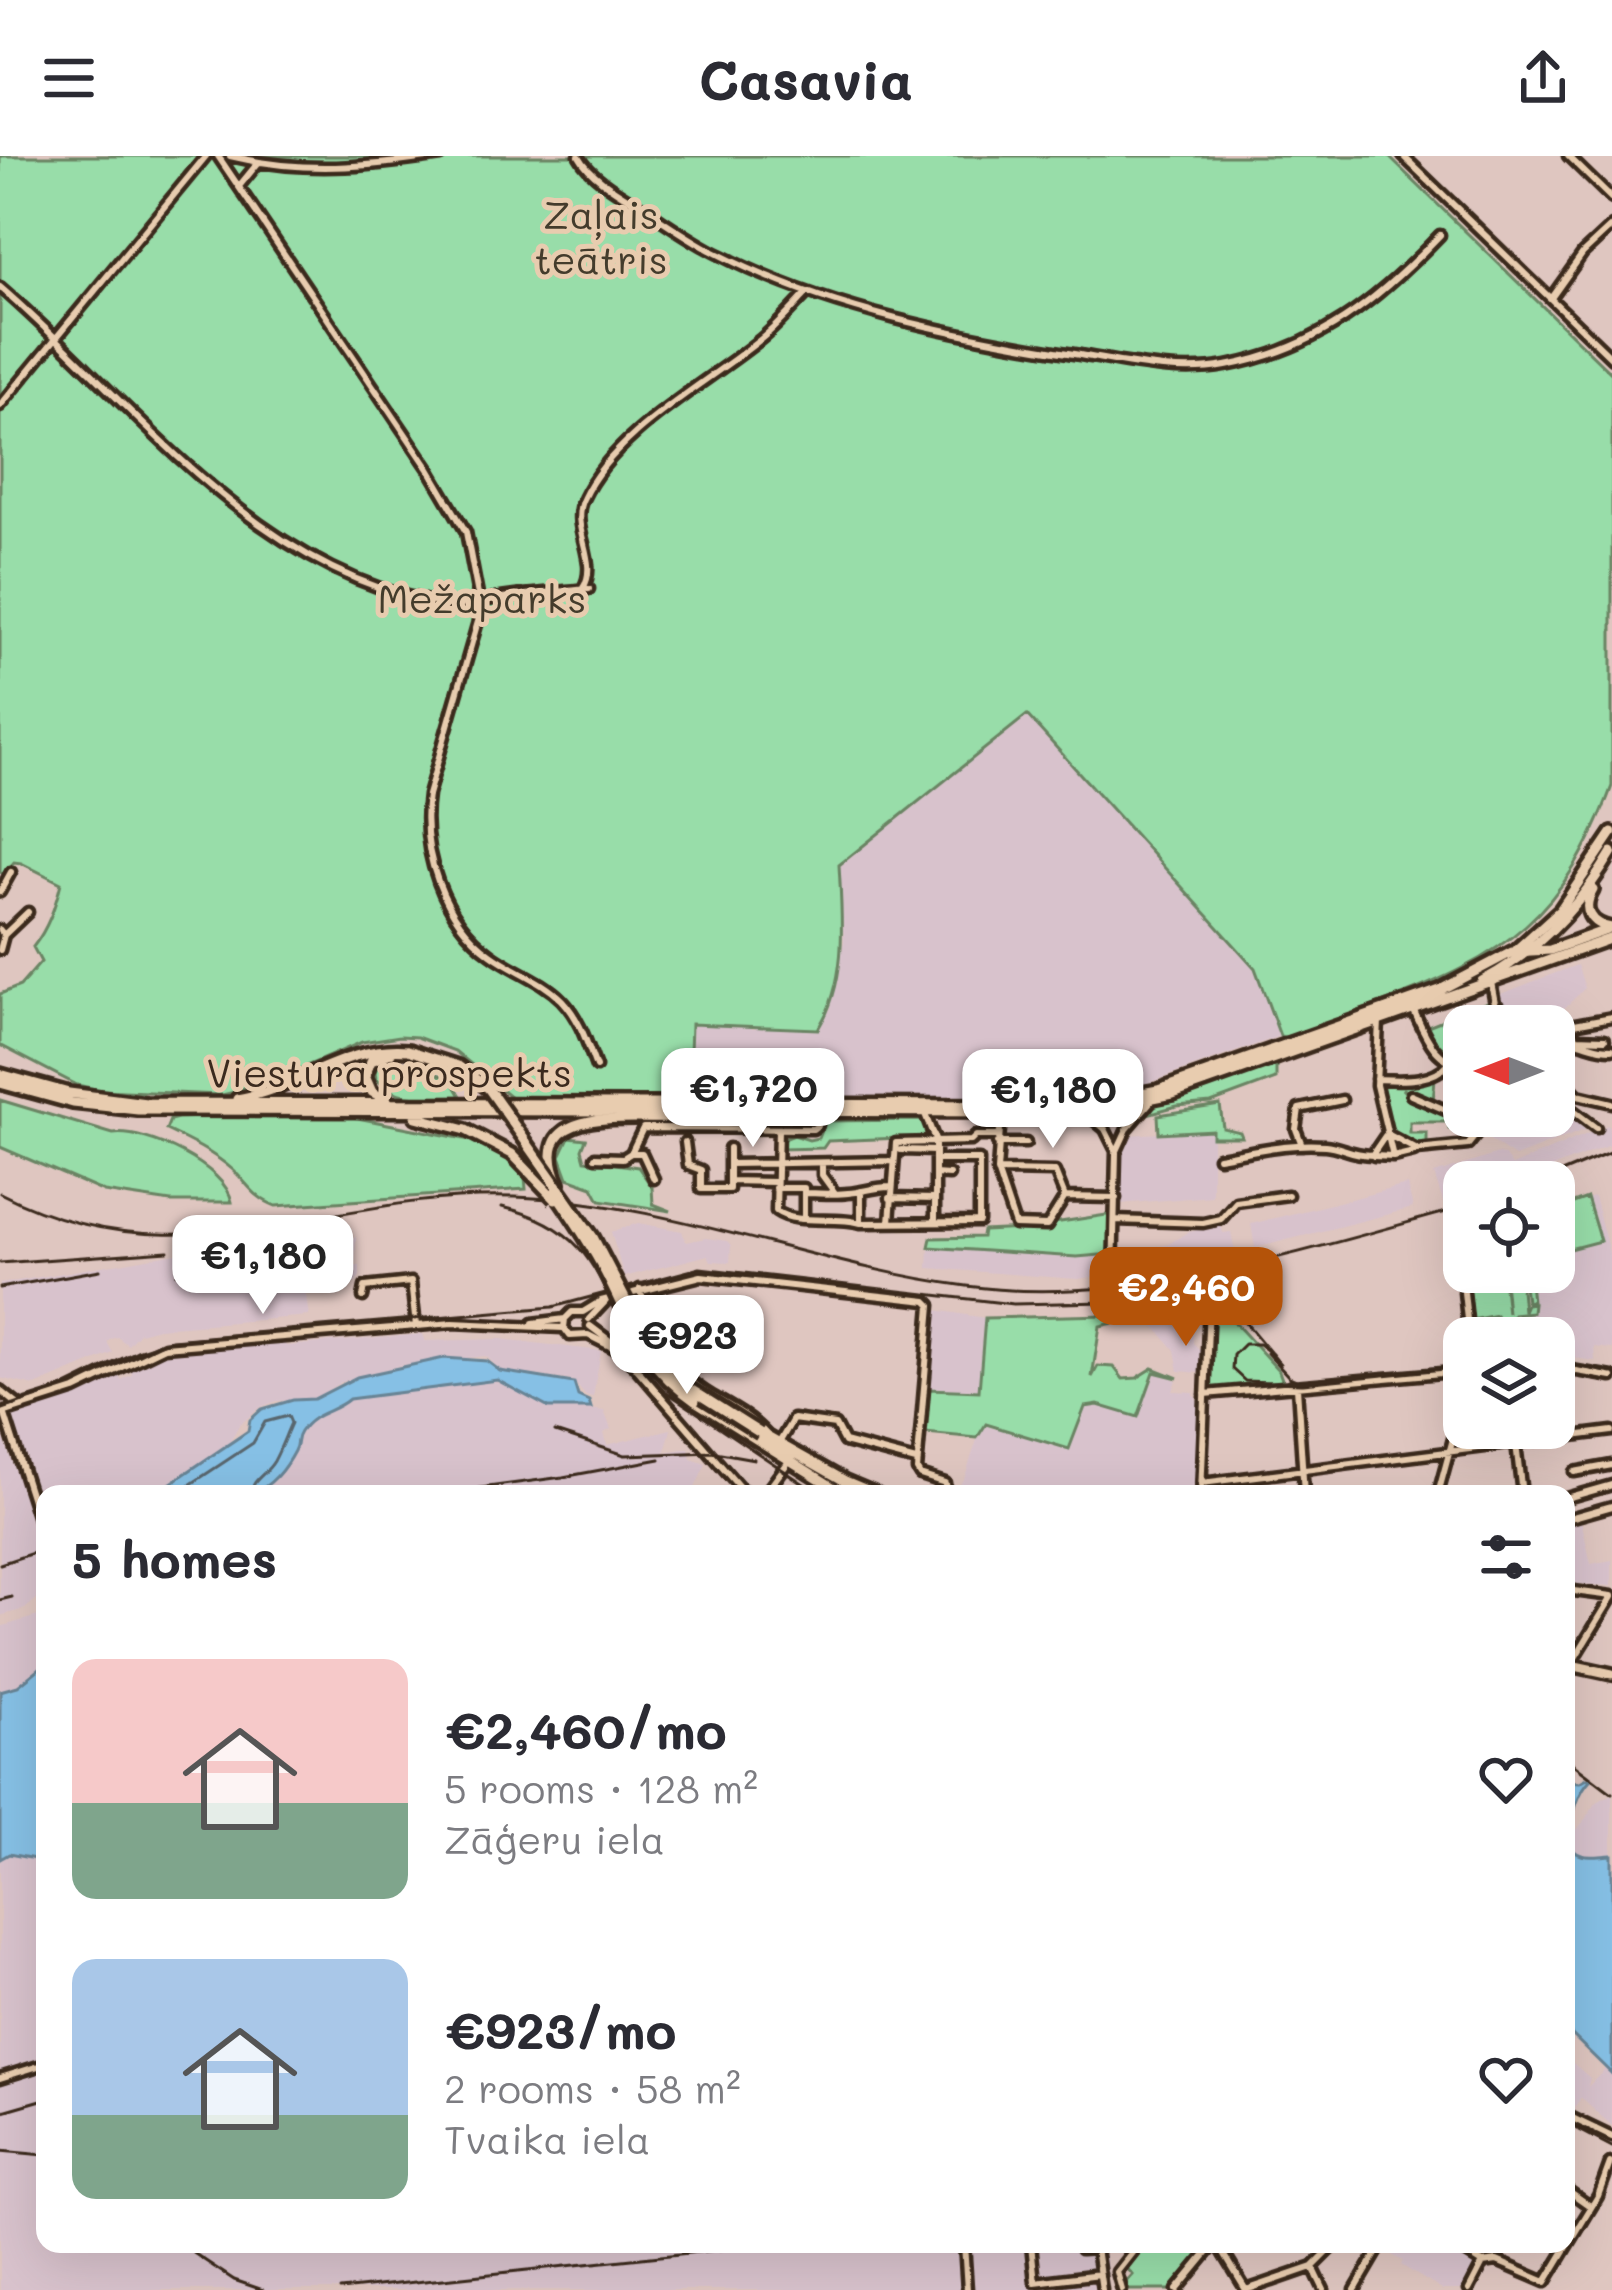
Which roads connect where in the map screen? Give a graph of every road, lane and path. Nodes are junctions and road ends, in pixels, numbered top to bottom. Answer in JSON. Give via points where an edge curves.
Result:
{"nodes":[{"id":1,"x":206,"y":156,"type":"edge"},
{"id":2,"x":218,"y":156,"type":"edge"},
{"id":3,"x":230,"y":156,"type":"edge"},
{"id":4,"x":441,"y":156,"type":"edge"},
{"id":5,"x":579,"y":156,"type":"edge"},
{"id":6,"x":1403,"y":156,"type":"edge"},
{"id":7,"x":1568,"y":156,"type":"edge"},
{"id":8,"x":258,"y":163,"type":"junction"},
{"id":9,"x":240,"y":185,"type":"junction"},
{"id":10,"x":1612,"y":199,"type":"edge"},
{"id":11,"x":1612,"y":226,"type":"edge"},
{"id":12,"x":1440,"y":235,"type":"dead end"},
{"id":13,"x":0,"y":287,"type":"edge"},
{"id":14,"x":806,"y":293,"type":"junction"},
{"id":15,"x":1551,"y":298,"type":"junction"},
{"id":16,"x":56,"y":338,"type":"junction"},
{"id":17,"x":1612,"y":358,"type":"edge"},
{"id":18,"x":0,"y":406,"type":"edge"},
{"id":19,"x":482,"y":602,"type":"junction"},
{"id":20,"x":1611,"y":834,"type":"edge"},
{"id":21,"x":1611,"y":854,"type":"edge"},
{"id":22,"x":11,"y":872,"type":"dead end"},
{"id":23,"x":0,"y":892,"type":"edge"},
{"id":24,"x":28,"y":912,"type":"dead end"},
{"id":25,"x":1612,"y":928,"type":"edge"},
{"id":26,"x":2,"y":932,"type":"edge"},
{"id":27,"x":1612,"y":938,"type":"edge"},
{"id":28,"x":0,"y":950,"type":"edge"},
{"id":29,"x":1530,"y":950,"type":"junction"},
{"id":30,"x":1512,"y":952,"type":"junction"},
{"id":31,"x":1491,"y":982,"type":"junction"},
{"id":32,"x":1467,"y":989,"type":"junction"},
{"id":33,"x":1498,"y":1005,"type":"edge"},
{"id":34,"x":1412,"y":1009,"type":"junction"},
{"id":35,"x":1378,"y":1017,"type":"junction"},
{"id":36,"x":1612,"y":1017,"type":"edge"},
{"id":37,"x":1577,"y":1038,"type":"junction"},
{"id":38,"x":1605,"y":1039,"type":"dead end"},
{"id":39,"x":1612,"y":1049,"type":"edge"},
{"id":40,"x":408,"y":1052,"type":"junction"},
{"id":41,"x":1443,"y":1058,"type":"edge"},
{"id":42,"x":596,"y":1066,"type":"dead end"},
{"id":43,"x":1443,"y":1071,"type":"edge"},
{"id":44,"x":0,"y":1074,"type":"edge"},
{"id":45,"x":1215,"y":1075,"type":"junction"},
{"id":46,"x":1376,"y":1079,"type":"junction"},
{"id":47,"x":706,"y":1081,"type":"dead end"},
{"id":48,"x":0,"y":1084,"type":"edge"},
{"id":49,"x":1575,"y":1092,"type":"edge"},
{"id":50,"x":1411,"y":1095,"type":"dead end"},
{"id":51,"x":1342,"y":1100,"type":"dead end"},
{"id":52,"x":1151,"y":1101,"type":"junction"},
{"id":53,"x":401,"y":1103,"type":"junction"},
{"id":54,"x":1612,"y":1103,"type":"edge"},
{"id":55,"x":206,"y":1104,"type":"junction"},
{"id":56,"x":706,"y":1105,"type":"junction"},
{"id":57,"x":472,"y":1107,"type":"junction"},
{"id":58,"x":1443,"y":1109,"type":"edge"},
{"id":59,"x":1575,"y":1109,"type":"edge"},
{"id":60,"x":1021,"y":1110,"type":"junction"},
{"id":61,"x":375,"y":1112,"type":"junction"},
{"id":62,"x":1084,"y":1112,"type":"junction"},
{"id":63,"x":716,"y":1113,"type":"junction"},
{"id":64,"x":819,"y":1114,"type":"junction"},
{"id":65,"x":925,"y":1114,"type":"junction"},
{"id":66,"x":1001,"y":1115,"type":"junction"},
{"id":67,"x":1596,"y":1128,"type":"dead end"},
{"id":68,"x":778,"y":1129,"type":"junction"},
{"id":69,"x":1296,"y":1129,"type":"junction"},
{"id":70,"x":1386,"y":1135,"type":"junction"},
{"id":71,"x":1474,"y":1137,"type":"edge"},
{"id":72,"x":997,"y":1140,"type":"junction"},
{"id":73,"x":935,"y":1141,"type":"junction"},
{"id":74,"x":685,"y":1142,"type":"dead end"},
{"id":75,"x":1026,"y":1143,"type":"dead end"},
{"id":76,"x":1285,"y":1144,"type":"junction"},
{"id":77,"x":1302,"y":1145,"type":"junction"},
{"id":78,"x":729,"y":1148,"type":"dead end"},
{"id":79,"x":901,"y":1150,"type":"dead end"},
{"id":80,"x":1417,"y":1150,"type":"junction"},
{"id":81,"x":631,"y":1153,"type":"junction"},
{"id":82,"x":1116,"y":1153,"type":"junction"},
{"id":83,"x":935,"y":1155,"type":"junction"},
{"id":84,"x":1372,"y":1155,"type":"junction"},
{"id":85,"x":596,"y":1157,"type":"dead end"},
{"id":86,"x":1218,"y":1157,"type":"dead end"},
{"id":87,"x":1393,"y":1157,"type":"junction"},
{"id":88,"x":894,"y":1162,"type":"junction"},
{"id":89,"x":777,"y":1163,"type":"junction"},
{"id":90,"x":730,"y":1164,"type":"junction"},
{"id":91,"x":822,"y":1165,"type":"junction"},
{"id":92,"x":997,"y":1171,"type":"junction"},
{"id":93,"x":935,"y":1174,"type":"junction"},
{"id":94,"x":949,"y":1175,"type":"dead end"},
{"id":95,"x":654,"y":1179,"type":"dead end"},
{"id":96,"x":729,"y":1181,"type":"junction"},
{"id":97,"x":775,"y":1185,"type":"junction"},
{"id":98,"x":890,"y":1187,"type":"junction"},
{"id":99,"x":861,"y":1190,"type":"junction"},
{"id":100,"x":804,"y":1192,"type":"junction"},
{"id":101,"x":564,"y":1194,"type":"junction"},
{"id":102,"x":836,"y":1194,"type":"junction"},
{"id":103,"x":1288,"y":1195,"type":"dead end"},
{"id":104,"x":890,"y":1198,"type":"junction"},
{"id":105,"x":1065,"y":1198,"type":"junction"},
{"id":106,"x":1116,"y":1198,"type":"junction"},
{"id":107,"x":935,"y":1199,"type":"junction"},
{"id":108,"x":566,"y":1210,"type":"junction"},
{"id":109,"x":804,"y":1218,"type":"junction"},
{"id":110,"x":1115,"y":1220,"type":"junction"},
{"id":111,"x":935,"y":1221,"type":"junction"},
{"id":112,"x":890,"y":1222,"type":"junction"},
{"id":113,"x":861,"y":1223,"type":"junction"},
{"id":114,"x":1113,"y":1278,"type":"dead end"},
{"id":115,"x":640,"y":1289,"type":"junction"},
{"id":116,"x":363,"y":1298,"type":"dead end"},
{"id":117,"x":1220,"y":1313,"type":"dead end"},
{"id":118,"x":588,"y":1319,"type":"junction"},
{"id":119,"x":564,"y":1324,"type":"junction"},
{"id":120,"x":416,"y":1325,"type":"junction"},
{"id":121,"x":584,"y":1335,"type":"junction"},
{"id":122,"x":620,"y":1351,"type":"junction"},
{"id":123,"x":1575,"y":1371,"type":"edge"},
{"id":124,"x":1443,"y":1373,"type":"edge"},
{"id":125,"x":1612,"y":1377,"type":"edge"},
{"id":126,"x":1297,"y":1387,"type":"junction"},
{"id":127,"x":0,"y":1390,"type":"edge"},
{"id":128,"x":1205,"y":1394,"type":"junction"},
{"id":129,"x":21,"y":1407,"type":"junction"},
{"id":130,"x":2,"y":1413,"type":"edge"},
{"id":131,"x":1612,"y":1430,"type":"edge"},
{"id":132,"x":1575,"y":1435,"type":"edge"},
{"id":133,"x":761,"y":1437,"type":"junction"},
{"id":134,"x":779,"y":1443,"type":"junction"},
{"id":135,"x":1450,"y":1449,"type":"edge"},
{"id":136,"x":1479,"y":1449,"type":"edge"},
{"id":137,"x":1517,"y":1449,"type":"edge"},
{"id":138,"x":1449,"y":1453,"type":"junction"},
{"id":139,"x":793,"y":1457,"type":"junction"},
{"id":140,"x":917,"y":1462,"type":"junction"},
{"id":141,"x":1612,"y":1466,"type":"edge"},
{"id":142,"x":1303,"y":1472,"type":"junction"},
{"id":143,"x":1574,"y":1472,"type":"dead end"},
{"id":144,"x":1202,"y":1483,"type":"joint"},
{"id":145,"x":737,"y":1485,"type":"edge"},
{"id":146,"x":771,"y":1485,"type":"edge"},
{"id":147,"x":835,"y":1485,"type":"edge"},
{"id":148,"x":855,"y":1485,"type":"edge"},
{"id":149,"x":945,"y":1485,"type":"edge"},
{"id":150,"x":1304,"y":1485,"type":"edge"},
{"id":151,"x":1440,"y":1485,"type":"edge"},
{"id":152,"x":1521,"y":1485,"type":"edge"},
{"id":153,"x":1612,"y":1485,"type":"edge"},
{"id":154,"x":1575,"y":1495,"type":"edge"},
{"id":155,"x":1612,"y":1506,"type":"edge"},
{"id":156,"x":36,"y":1514,"type":"edge"},
{"id":157,"x":1575,"y":1516,"type":"edge"},
{"id":158,"x":1575,"y":1591,"type":"edge"},
{"id":159,"x":1612,"y":1596,"type":"edge"},
{"id":160,"x":1575,"y":1654,"type":"edge"},
{"id":161,"x":1575,"y":1666,"type":"edge"},
{"id":162,"x":1612,"y":1674,"type":"edge"},
{"id":163,"x":36,"y":2067,"type":"edge"},
{"id":164,"x":0,"y":2078,"type":"edge"},
{"id":165,"x":1575,"y":2119,"type":"edge"},
{"id":166,"x":1612,"y":2137,"type":"edge"},
{"id":167,"x":1610,"y":2163,"type":"edge"},
{"id":168,"x":1575,"y":2195,"type":"edge"},
{"id":169,"x":1591,"y":2206,"type":"junction"},
{"id":170,"x":1575,"y":2233,"type":"edge"},
{"id":171,"x":965,"y":2253,"type":"edge"},
{"id":172,"x":1032,"y":2253,"type":"edge"},
{"id":173,"x":1097,"y":2253,"type":"edge"},
{"id":174,"x":1132,"y":2253,"type":"edge"},
{"id":175,"x":1209,"y":2253,"type":"edge"},
{"id":176,"x":1223,"y":2253,"type":"edge"},
{"id":177,"x":1330,"y":2253,"type":"edge"},
{"id":178,"x":1377,"y":2253,"type":"edge"},
{"id":179,"x":1467,"y":2253,"type":"edge"},
{"id":180,"x":1563,"y":2253,"type":"edge"},
{"id":181,"x":1483,"y":2263,"type":"junction"},
{"id":182,"x":1313,"y":2267,"type":"junction"},
{"id":183,"x":1100,"y":2274,"type":"junction"},
{"id":184,"x":967,"y":2290,"type":"edge"},
{"id":185,"x":1102,"y":2290,"type":"edge"},
{"id":186,"x":1122,"y":2290,"type":"edge"},
{"id":187,"x":1177,"y":2290,"type":"edge"},
{"id":188,"x":1246,"y":2290,"type":"edge"},
{"id":189,"x":1324,"y":2290,"type":"edge"},
{"id":190,"x":1355,"y":2290,"type":"edge"},
{"id":191,"x":1469,"y":2290,"type":"edge"}],
"edges":[{"from":1,"to":16,"type":"street"},
{"from":2,"to":9,"type":"street"},
{"from":3,"to":8,"type":"street"},
{"from":4,"to":8,"type":"street","via":[[310,169]]},
{"from":5,"to":14,"type":"street","via":[[718,254]]},
{"from":6,"to":15,"type":"street"},
{"from":7,"to":10,"type":"street"},
{"from":8,"to":9,"type":"street"},
{"from":9,"to":19,"type":"street","via":[[456,512]]},
{"from":11,"to":15,"type":"street"},
{"from":12,"to":14,"type":"street","via":[[1361,310],[1276,353],[1210,368],[1054,351]]},
{"from":13,"to":16,"type":"street"},
{"from":14,"to":19,"type":"street","via":[[599,475],[580,508],[586,590]]},
{"from":15,"to":17,"type":"street"},
{"from":16,"to":18,"type":"street"},
{"from":16,"to":19,"type":"street","via":[[200,479],[288,541],[402,595]]},
{"from":19,"to":42,"type":"street","via":[[428,794],[430,861],[472,938],[559,997]]},
{"from":20,"to":30,"type":"main road","via":[[1560,910]]},
{"from":21,"to":25,"type":"main road","via":[[1587,909],[1595,923]]},
{"from":21,"to":29,"type":"main road"},
{"from":22,"to":23,"type":"street"},
{"from":24,"to":26,"type":"street"},
{"from":25,"to":29,"type":"main road","name":"Viestura prospekts"},
{"from":26,"to":28,"type":"street"},
{"from":27,"to":31,"type":"main road","name":"Viestura prospekts"},
{"from":29,"to":30,"type":"main road","name":"Viestura prospekts"},
{"from":29,"to":32,"type":"main road"},
{"from":30,"to":35,"type":"main road","name":"Viestura prospekts"},
{"from":31,"to":32,"type":"main road","name":"Viestura prospekts"},
{"from":31,"to":33,"type":"street"},
{"from":32,"to":34,"type":"main road","name":"Viestura prospekts"},
{"from":34,"to":35,"type":"main road","name":"Viestura prospekts"},
{"from":34,"to":41,"type":"street"},
{"from":35,"to":45,"type":"main road","name":"Viestura prospekts"},
{"from":35,"to":46,"type":"street"},
{"from":36,"to":37,"type":"street","via":[[1569,1024]]},
{"from":37,"to":38,"type":"street"},
{"from":37,"to":39,"type":"street"},
{"from":40,"to":53,"type":"main road","via":[[376,1057],[365,1076],[372,1092]]},
{"from":40,"to":55,"type":"main road","via":[[367,1051],[271,1092]]},
{"from":40,"to":101,"type":"main road","bridge":true,"via":[[458,1066],[488,1088]]},
{"from":40,"to":108,"type":"main road","bridge":true,"via":[[481,1088]]},
{"from":43,"to":46,"type":"street"},
{"from":44,"to":55,"type":"main road","name":"Viestura prospekts","via":[[114,1101]]},
{"from":45,"to":52,"type":"main road","name":"Viestura prospekts"},
{"from":45,"to":60,"type":"main road","name":"Viestura prospekts","via":[[1118,1100]]},
{"from":46,"to":70,"type":"street"},
{"from":47,"to":56,"type":"street"},
{"from":48,"to":61,"type":"main road","name":"Viestura prospekts","via":[[109,1108]]},
{"from":49,"to":54,"type":"street"},
{"from":50,"to":58,"type":"street"},
{"from":51,"to":69,"type":"street","via":[[1299,1109]]},
{"from":52,"to":62,"type":"main road","name":"Viestura prospekts"},
{"from":52,"to":82,"type":"street"},
{"from":53,"to":55,"type":"main road","name":"Viestura prospekts"},
{"from":53,"to":57,"type":"main road","name":"Viestura prospekts"},
{"from":56,"to":57,"type":"main road","name":"Viestura prospekts"},
{"from":56,"to":60,"type":"main road","name":"Viestura prospekts"},
{"from":57,"to":61,"type":"main road","name":"Viestura prospekts"},
{"from":57,"to":63,"type":"main road","name":"Viestura prospekts"},
{"from":59,"to":67,"type":"street"},
{"from":60,"to":62,"type":"main road","name":"Viestura prospekts"},
{"from":60,"to":66,"type":"main road","name":"Viestura prospekts"},
{"from":61,"to":108,"type":"main road","bridge":true,"via":[[466,1130],[522,1162]]},
{"from":62,"to":82,"type":"street","via":[[1105,1129]]},
{"from":63,"to":64,"type":"main road","name":"Viestura prospekts"},
{"from":63,"to":101,"type":"main road","bridge":true,"via":[[568,1127],[552,1165]]},
{"from":64,"to":65,"type":"main road","name":"Viestura prospekts"},
{"from":64,"to":68,"type":"street","via":[[813,1129]]},
{"from":65,"to":66,"type":"main road","name":"Viestura prospekts"},
{"from":65,"to":73,"type":"street"},
{"from":66,"to":72,"type":"street"},
{"from":68,"to":81,"type":"street","via":[[643,1128]]},
{"from":68,"to":89,"type":"street"},
{"from":69,"to":76,"type":"street"},
{"from":69,"to":77,"type":"street"},
{"from":70,"to":80,"type":"street"},
{"from":70,"to":84,"type":"street"},
{"from":70,"to":87,"type":"street"},
{"from":71,"to":80,"type":"street","via":[[1468,1145]]},
{"from":72,"to":73,"type":"street"},
{"from":72,"to":75,"type":"street"},
{"from":72,"to":92,"type":"street"},
{"from":73,"to":83,"type":"street"},
{"from":73,"to":88,"type":"street","via":[[899,1141]]},
{"from":74,"to":96,"type":"street","via":[[688,1165],[701,1170],[701,1189],[729,1189]]},
{"from":76,"to":77,"type":"street"},
{"from":76,"to":86,"type":"street"},
{"from":77,"to":84,"type":"street"},
{"from":78,"to":90,"type":"street"},
{"from":79,"to":83,"type":"street"},
{"from":80,"to":87,"type":"street"},
{"from":81,"to":85,"type":"street"},
{"from":81,"to":95,"type":"street","via":[[642,1153]]},
{"from":82,"to":106,"type":"street"},
{"from":83,"to":93,"type":"street"},
{"from":83,"to":111,"type":"street","via":[[979,1160],[979,1222]]},
{"from":84,"to":87,"type":"street"},
{"from":88,"to":91,"type":"street"},
{"from":88,"to":98,"type":"street"},
{"from":89,"to":90,"type":"street"},
{"from":89,"to":91,"type":"street"},
{"from":89,"to":97,"type":"street"},
{"from":90,"to":96,"type":"street"},
{"from":91,"to":102,"type":"street"},
{"from":92,"to":105,"type":"street","via":[[1055,1172]]},
{"from":92,"to":105,"type":"street","via":[[1015,1225],[1047,1226]]},
{"from":93,"to":94,"type":"street"},
{"from":93,"to":107,"type":"street"},
{"from":96,"to":97,"type":"street"},
{"from":97,"to":100,"type":"street"},
{"from":97,"to":109,"type":"street","via":[[776,1210]]},
{"from":98,"to":99,"type":"street"},
{"from":98,"to":104,"type":"street"},
{"from":99,"to":102,"type":"street"},
{"from":99,"to":113,"type":"street"},
{"from":100,"to":102,"type":"street"},
{"from":100,"to":109,"type":"street"},
{"from":101,"to":133,"type":"main road","bridge":true,"via":[[664,1367]]},
{"from":103,"to":110,"type":"street","via":[[1236,1202],[1221,1219],[1203,1223]]},
{"from":104,"to":107,"type":"street"},
{"from":104,"to":112,"type":"street"},
{"from":105,"to":106,"type":"street"},
{"from":106,"to":110,"type":"street"},
{"from":107,"to":111,"type":"street"},
{"from":108,"to":133,"type":"main road","bridge":true,"via":[[650,1362],[668,1382]]},
{"from":109,"to":113,"type":"street"},
{"from":110,"to":114,"type":"street"},
{"from":111,"to":112,"type":"street"},
{"from":112,"to":113,"type":"street"},
{"from":115,"to":118,"type":"street","via":[[608,1300]]},
{"from":115,"to":133,"type":"street","via":[[668,1361],[692,1383],[742,1407]]},
{"from":115,"to":140,"type":"street","via":[[721,1276],[927,1301]]},
{"from":116,"to":120,"type":"street","via":[[365,1286],[411,1282]]},
{"from":117,"to":128,"type":"street","via":[[1209,1308]]},
{"from":118,"to":119,"type":"street","via":[[572,1312]]},
{"from":118,"to":121,"type":"street"},
{"from":118,"to":122,"type":"street"},
{"from":119,"to":120,"type":"street"},
{"from":119,"to":121,"type":"street","via":[[570,1336]]},
{"from":120,"to":129,"type":"street","via":[[164,1347]]},
{"from":121,"to":122,"type":"street"},
{"from":122,"to":145,"type":"street"},
{"from":123,"to":125,"type":"street"},
{"from":124,"to":126,"type":"street"},
{"from":126,"to":128,"type":"street"},
{"from":126,"to":142,"type":"street"},
{"from":127,"to":129,"type":"street"},
{"from":128,"to":144,"type":"street"},
{"from":129,"to":130,"type":"street"},
{"from":130,"to":156,"type":"street"},
{"from":131,"to":132,"type":"street"},
{"from":133,"to":134,"type":"main road"},
{"from":133,"to":139,"type":"main road"},
{"from":134,"to":139,"type":"main road"},
{"from":134,"to":140,"type":"street","via":[[793,1419],[802,1419],[835,1424],[841,1440]]},
{"from":135,"to":138,"type":"street"},
{"from":136,"to":138,"type":"street"},
{"from":137,"to":152,"type":"street"},
{"from":138,"to":142,"type":"street"},
{"from":138,"to":151,"type":"street"},
{"from":139,"to":146,"type":"street"},
{"from":139,"to":147,"type":"main road"},
{"from":139,"to":148,"type":"main road"},
{"from":140,"to":149,"type":"street","via":[[920,1475]]},
{"from":141,"to":143,"type":"street"},
{"from":142,"to":144,"type":"street"},
{"from":142,"to":150,"type":"street"},
{"from":153,"to":154,"type":"street"},
{"from":155,"to":157,"type":"street"},
{"from":158,"to":159,"type":"street"},
{"from":159,"to":160,"type":"street"},
{"from":161,"to":162,"type":"main road"},
{"from":163,"to":164,"type":"street"},
{"from":165,"to":166,"type":"street"},
{"from":167,"to":169,"type":"street"},
{"from":168,"to":169,"type":"street"},
{"from":169,"to":170,"type":"street"},
{"from":171,"to":184,"type":"street"},
{"from":172,"to":183,"type":"street","via":[[1035,2282]]},
{"from":173,"to":183,"type":"street"},
{"from":174,"to":186,"type":"street","via":[[1117,2272]]},
{"from":175,"to":187,"type":"street"},
{"from":176,"to":188,"type":"street"},
{"from":177,"to":182,"type":"street"},
{"from":178,"to":190,"type":"street"},
{"from":179,"to":181,"type":"street"},
{"from":180,"to":181,"type":"street","via":[[1545,2284],[1497,2261]]},
{"from":181,"to":191,"type":"street"},
{"from":182,"to":188,"type":"street"},
{"from":182,"to":189,"type":"street"},
{"from":183,"to":185,"type":"street"}]}
